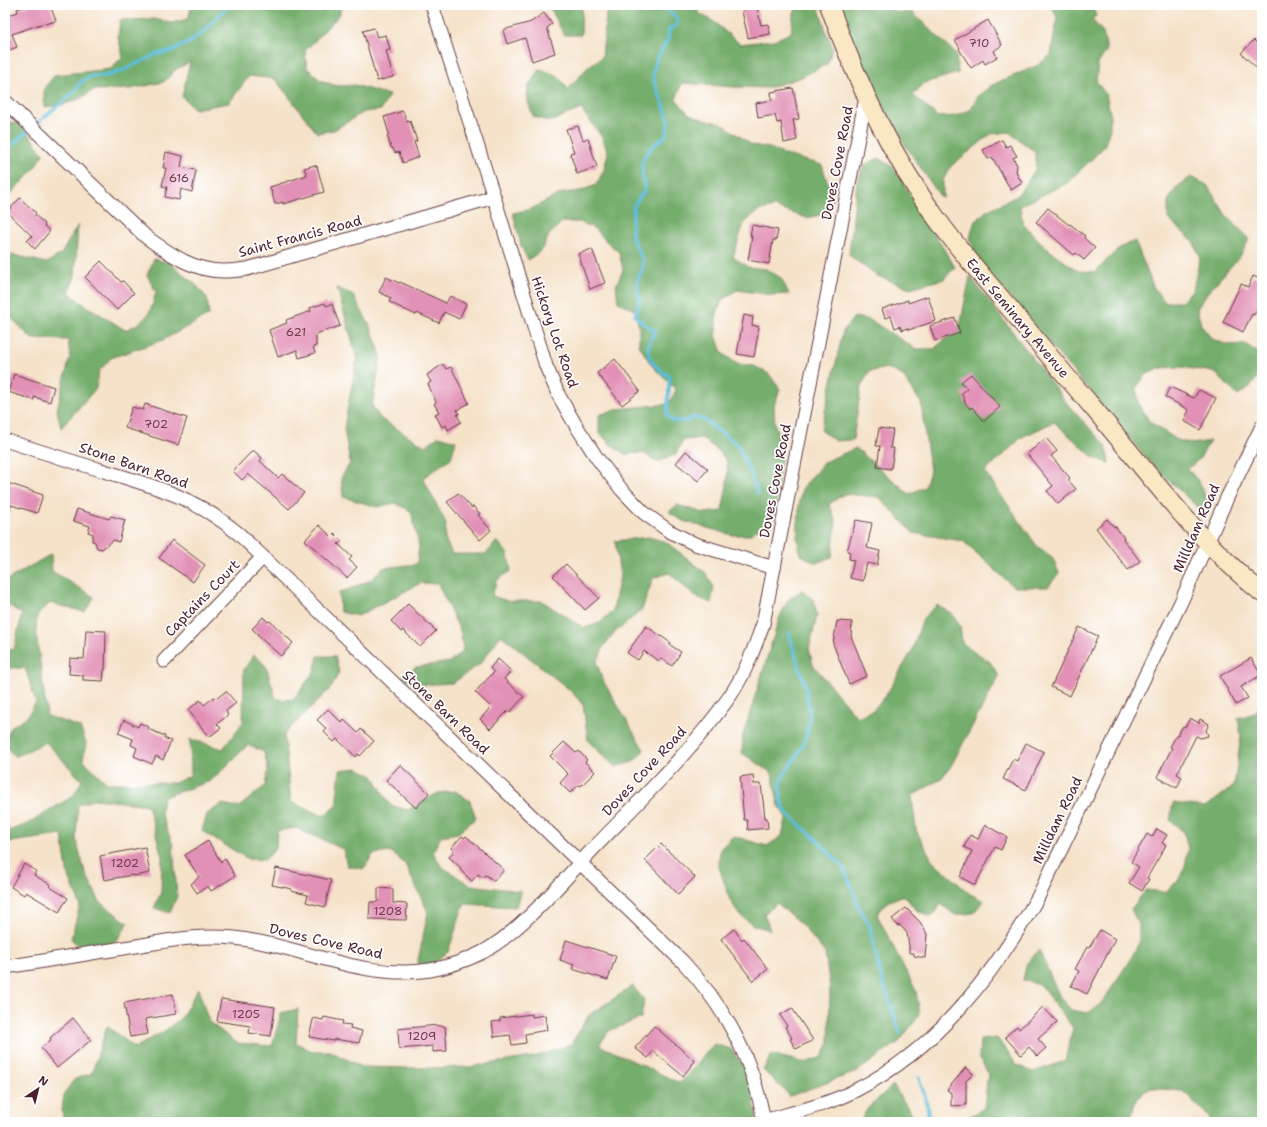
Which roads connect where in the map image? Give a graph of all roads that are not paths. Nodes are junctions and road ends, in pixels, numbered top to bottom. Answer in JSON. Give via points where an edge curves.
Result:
{"nodes":[{"id":1,"x":432,"y":5,"type":"edge"},
{"id":2,"x":829,"y":5,"type":"edge"},
{"id":3,"x":866,"y":97,"type":"junction"},
{"id":4,"x":5,"y":101,"type":"edge"},
{"id":5,"x":494,"y":197,"type":"junction"},
{"id":6,"x":1262,"y":426,"type":"edge"},
{"id":7,"x":5,"y":440,"type":"edge"},
{"id":8,"x":1207,"y":542,"type":"junction"},
{"id":9,"x":263,"y":557,"type":"junction"},
{"id":10,"x":774,"y":568,"type":"junction"},
{"id":11,"x":1262,"y":593,"type":"edge"},
{"id":12,"x":164,"y":661,"type":"dead end"},
{"id":13,"x":579,"y":863,"type":"junction"},
{"id":14,"x":5,"y":968,"type":"edge"},
{"id":15,"x":764,"y":1121,"type":"edge"}],
"edges":[{"from":1,"to":5,"type":"street","name":"Hickory Lot Road"},
{"from":2,"to":3,"type":"street","name":"East Seminary Avenue"},
{"from":3,"to":8,"type":"street","name":"East Seminary Avenue","via":[[902,165],[937,218],[981,274]]},
{"from":3,"to":10,"type":"street","name":"Doves Cove Road"},
{"from":4,"to":5,"type":"street","name":"Saint Francis Road","via":[[146,237],[168,253],[204,269],[247,269]]},
{"from":5,"to":10,"type":"street","name":"Hickory Lot Road","via":[[546,366],[575,424],[599,460],[644,513],[669,531],[695,544]]},
{"from":6,"to":8,"type":"street","name":"Milldam Road"},
{"from":7,"to":9,"type":"street","name":"Stone Barn Road","via":[[177,495],[226,524]]},
{"from":8,"to":11,"type":"street","name":"East Seminary Avenue"},
{"from":8,"to":15,"type":"street","name":"Milldam Road","via":[[1181,602],[1038,897],[994,967],[946,1024],[889,1070],[856,1090],[814,1107]]},
{"from":9,"to":12,"type":"street","name":"Captains Court"},
{"from":9,"to":13,"type":"street","name":"Stone Barn Road"},
{"from":10,"to":13,"type":"street","name":"Doves Cove Road","via":[[763,624],[750,659],[732,693],[705,730],[680,758]]},
{"from":13,"to":14,"type":"street","name":"Doves Cove Road","via":[[506,935],[482,952],[431,969],[380,971],[267,944],[207,936]]},
{"from":13,"to":15,"type":"street","name":"Stone Barn Road","via":[[683,962],[718,1006],[730,1024],[746,1061]]}]}
